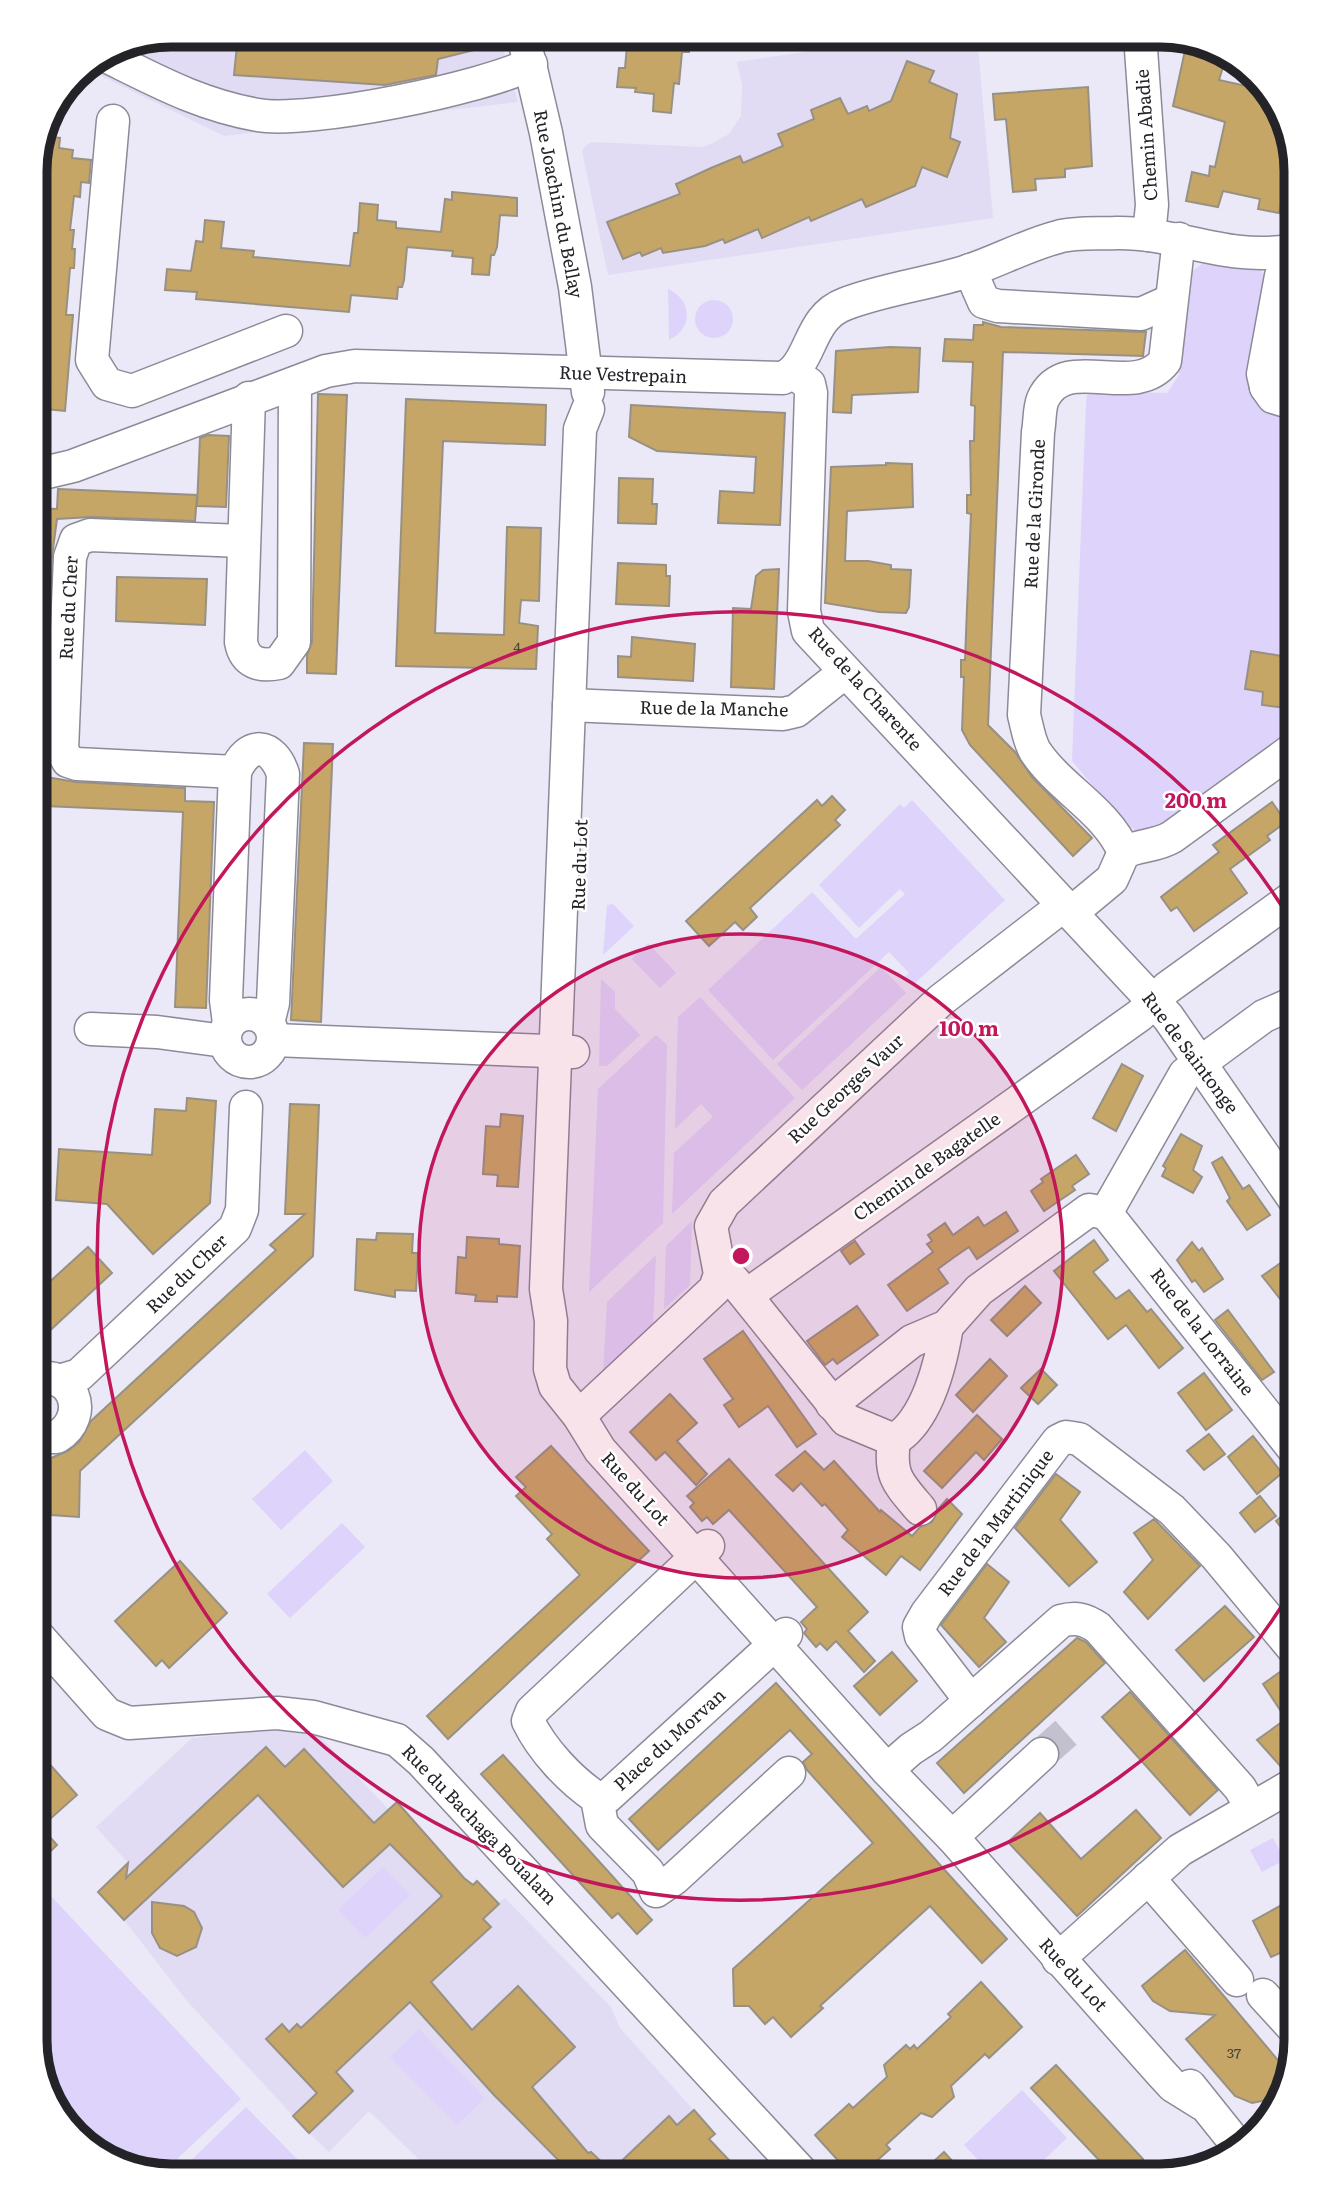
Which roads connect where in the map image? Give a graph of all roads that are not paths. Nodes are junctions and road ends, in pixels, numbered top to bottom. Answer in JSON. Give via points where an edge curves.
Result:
{"nodes":[{"id":1,"x":1141,"y":48,"type":"edge"},
{"id":2,"x":527,"y":50,"type":"edge"},
{"id":3,"x":115,"y":61,"type":"edge"},
{"id":4,"x":113,"y":121,"type":"dead end"},
{"id":5,"x":1164,"y":237,"type":"junction"},
{"id":6,"x":1284,"y":248,"type":"edge"},
{"id":7,"x":970,"y":270,"type":"junction"},
{"id":8,"x":1170,"y":301,"type":"junction"},
{"id":9,"x":286,"y":331,"type":"dead end"},
{"id":10,"x":1283,"y":339,"type":"edge"},
{"id":11,"x":794,"y":373,"type":"junction"},
{"id":12,"x":588,"y":374,"type":"junction"},
{"id":13,"x":295,"y":383,"type":"junction"},
{"id":14,"x":249,"y":398,"type":"junction"},
{"id":15,"x":1284,"y":400,"type":"edge"},
{"id":16,"x":48,"y":472,"type":"edge"},
{"id":17,"x":243,"y":541,"type":"junction"},
{"id":18,"x":845,"y":672,"type":"junction"},
{"id":19,"x":578,"y":706,"type":"junction"},
{"id":20,"x":1284,"y":756,"type":"edge"},
{"id":21,"x":235,"y":772,"type":"junction"},
{"id":22,"x":1124,"y":852,"type":"junction"},
{"id":23,"x":1284,"y":904,"type":"edge"},
{"id":24,"x":1068,"y":909,"type":"junction"},
{"id":25,"x":1154,"y":1002,"type":"junction"},
{"id":26,"x":1284,"y":1007,"type":"edge"},
{"id":27,"x":91,"y":1029,"type":"dead end"},
{"id":28,"x":248,"y":1041,"type":"junction"},
{"id":29,"x":564,"y":1051,"type":"junction"},
{"id":30,"x":1199,"y":1062,"type":"junction"},
{"id":31,"x":1284,"y":1185,"type":"edge"},
{"id":32,"x":1106,"y":1213,"type":"junction"},
{"id":33,"x":720,"y":1274,"type":"junction"},
{"id":34,"x":747,"y":1295,"type":"junction"},
{"id":35,"x":947,"y":1326,"type":"junction"},
{"id":36,"x":62,"y":1382,"type":"edge"},
{"id":37,"x":832,"y":1404,"type":"junction"},
{"id":38,"x":579,"y":1416,"type":"junction"},
{"id":39,"x":1284,"y":1437,"type":"edge"},
{"id":40,"x":47,"y":1439,"type":"edge"},
{"id":41,"x":894,"y":1440,"type":"junction"},
{"id":42,"x":920,"y":1509,"type":"dead end"},
{"id":43,"x":702,"y":1552,"type":"junction"},
{"id":44,"x":1284,"y":1638,"type":"edge"},
{"id":45,"x":781,"y":1639,"type":"junction"},
{"id":46,"x":47,"y":1647,"type":"edge"},
{"id":47,"x":971,"y":1701,"type":"junction"},
{"id":48,"x":1042,"y":1754,"type":"tunnel mouth"},
{"id":49,"x":894,"y":1764,"type":"junction"},
{"id":50,"x":789,"y":1773,"type":"dead end"},
{"id":51,"x":1284,"y":1789,"type":"edge"},
{"id":52,"x":597,"y":1798,"type":"junction"},
{"id":53,"x":1251,"y":1807,"type":"junction"},
{"id":54,"x":956,"y":1832,"type":"junction"},
{"id":55,"x":1149,"y":1878,"type":"junction"},
{"id":56,"x":1064,"y":1953,"type":"junction"},
{"id":57,"x":1284,"y":2020,"type":"edge"},
{"id":58,"x":1233,"y":2140,"type":"edge"},
{"id":59,"x":794,"y":2164,"type":"edge"}],
"edges":[{"from":1,"to":5,"type":"street","name":"Chemin Abadie","via":[[1152,205]]},
{"from":2,"to":3,"type":"street","via":[[437,93],[317,114],[261,116],[195,100]]},
{"from":2,"to":12,"type":"street","name":"Rue Joachim du Bellay","via":[[575,286]]},
{"from":4,"to":9,"type":"street","via":[[92,360],[107,384],[132,391]]},
{"from":5,"to":6,"type":"street","via":[[1221,233]]},
{"from":5,"to":7,"type":"street","via":[[1118,233],[1059,236]]},
{"from":5,"to":8,"type":"street","name":"Rue de la Gironde"},
{"from":7,"to":8,"type":"street","via":[[984,302],[998,306],[1141,313]]},
{"from":7,"to":11,"type":"street","via":[[843,304],[818,324]]},
{"from":8,"to":22,"type":"street","name":"Rue de la Gironde","via":[[1165,361],[1157,371],[1143,378],[1069,377],[1054,385],[1042,400],[1038,432],[1024,715],[1033,749],[1113,830]]},
{"from":10,"to":15,"type":"street","via":[[1274,376],[1266,387],[1273,397]]},
{"from":11,"to":12,"type":"street","name":"Rue Vestrepain","via":[[759,380]]},
{"from":11,"to":18,"type":"street","name":"Rue de la Charente","via":[[809,384],[811,393],[804,611],[808,631]]},
{"from":12,"to":13,"type":"street","name":"Rue Vestrepain","via":[[355,366]]},
{"from":12,"to":19,"type":"street","name":"Rue du Lot","via":[[588,409],[580,429]]},
{"from":13,"to":14,"type":"street","name":"Rue Vestrepain"},
{"from":13,"to":17,"type":"street","via":[[294,642],[279,663],[265,666],[243,653]]},
{"from":14,"to":16,"type":"street","name":"Rue Vestrepain"},
{"from":14,"to":17,"type":"street"},
{"from":17,"to":21,"type":"street","name":"Rue du Cher","via":[[90,535],[76,540],[70,557],[62,751],[68,761],[77,764]]},
{"from":18,"to":19,"type":"street","name":"Rue de la Manche","via":[[796,711],[783,714]]},
{"from":18,"to":24,"type":"street","name":"Rue de la Charente"},
{"from":19,"to":29,"type":"street","name":"Rue du Lot"},
{"from":20,"to":22,"type":"street","via":[[1161,844]]},
{"from":21,"to":28,"type":"street","via":[[226,1000]]},
{"from":21,"to":28,"type":"street","via":[[248,751],[259,750],[278,759],[283,774],[273,1003]]},
{"from":22,"to":24,"type":"street","name":"Rue Georges Vaur","via":[[1112,879]]},
{"from":23,"to":25,"type":"street","name":"Chemin de Bagatelle"},
{"from":24,"to":25,"type":"street","name":"Rue de Saintonge"},
{"from":24,"to":33,"type":"street","name":"Rue Georges Vaur","via":[[941,1000],[724,1203],[710,1226]]},
{"from":25,"to":30,"type":"street","name":"Rue de Saintonge"},
{"from":25,"to":34,"type":"street","name":"Chemin de Bagatelle"},
{"from":26,"to":30,"type":"street"},
{"from":27,"to":28,"type":"street"},
{"from":28,"to":29,"type":"street"},
{"from":28,"to":36,"type":"street","name":"Rue du Cher","via":[[242,1210],[235,1228]]},
{"from":29,"to":38,"type":"street","name":"Rue du Lot","via":[[561,1290],[551,1321],[550,1369],[555,1386]]},
{"from":30,"to":31,"type":"street","name":"Rue de Saintonge"},
{"from":30,"to":32,"type":"street","via":[[1178,1084]]},
{"from":32,"to":35,"type":"street","via":[[1090,1210],[979,1290]]},
{"from":32,"to":39,"type":"street","name":"Rue de la Lorraine"},
{"from":33,"to":34,"type":"street","via":[[738,1283]]},
{"from":33,"to":38,"type":"street","via":[[715,1289]]},
{"from":34,"to":37,"type":"street"},
{"from":35,"to":37,"type":"street","via":[[912,1340]]},
{"from":35,"to":41,"type":"street","via":[[941,1364],[910,1431]]},
{"from":36,"to":40,"type":"street","via":[[76,1414],[66,1432]]},
{"from":37,"to":41,"type":"street","via":[[846,1420]]},
{"from":38,"to":43,"type":"street","name":"Rue du Lot","via":[[600,1450]]},
{"from":41,"to":42,"type":"street","via":[[894,1478]]},
{"from":43,"to":45,"type":"street","name":"Rue du Lot"},
{"from":43,"to":52,"type":"street","name":"Place du Morvan","via":[[564,1680],[528,1721],[536,1737],[583,1789]]},
{"from":44,"to":47,"type":"street","name":"Rue de la Martinique","via":[[1172,1510],[1079,1439],[1066,1437],[1058,1441],[919,1628]]},
{"from":45,"to":49,"type":"street","name":"Rue du Lot"},
{"from":45,"to":52,"type":"street","name":"Place du Morvan","via":[[607,1797]]},
{"from":46,"to":59,"type":"street","name":"Rue du Bachaga Boualam","via":[[107,1714],[129,1723],[277,1713],[313,1717],[397,1740]]},
{"from":47,"to":49,"type":"street"},
{"from":47,"to":53,"type":"street","via":[[1061,1621],[1087,1621],[1240,1788]]},
{"from":48,"to":54,"type":"street"},
{"from":49,"to":54,"type":"street","name":"Rue du Lot"},
{"from":50,"to":52,"type":"street","via":[[656,1891],[648,1872],[602,1825]]},
{"from":51,"to":53,"type":"street"},
{"from":53,"to":55,"type":"street","via":[[1195,1839]]},
{"from":54,"to":56,"type":"street","name":"Rue du Lot"},
{"from":55,"to":56,"type":"street"},
{"from":55,"to":57,"type":"street"},
{"from":56,"to":58,"type":"street","name":"Rue du Lot","via":[[1173,2086],[1202,2104]]}]}
